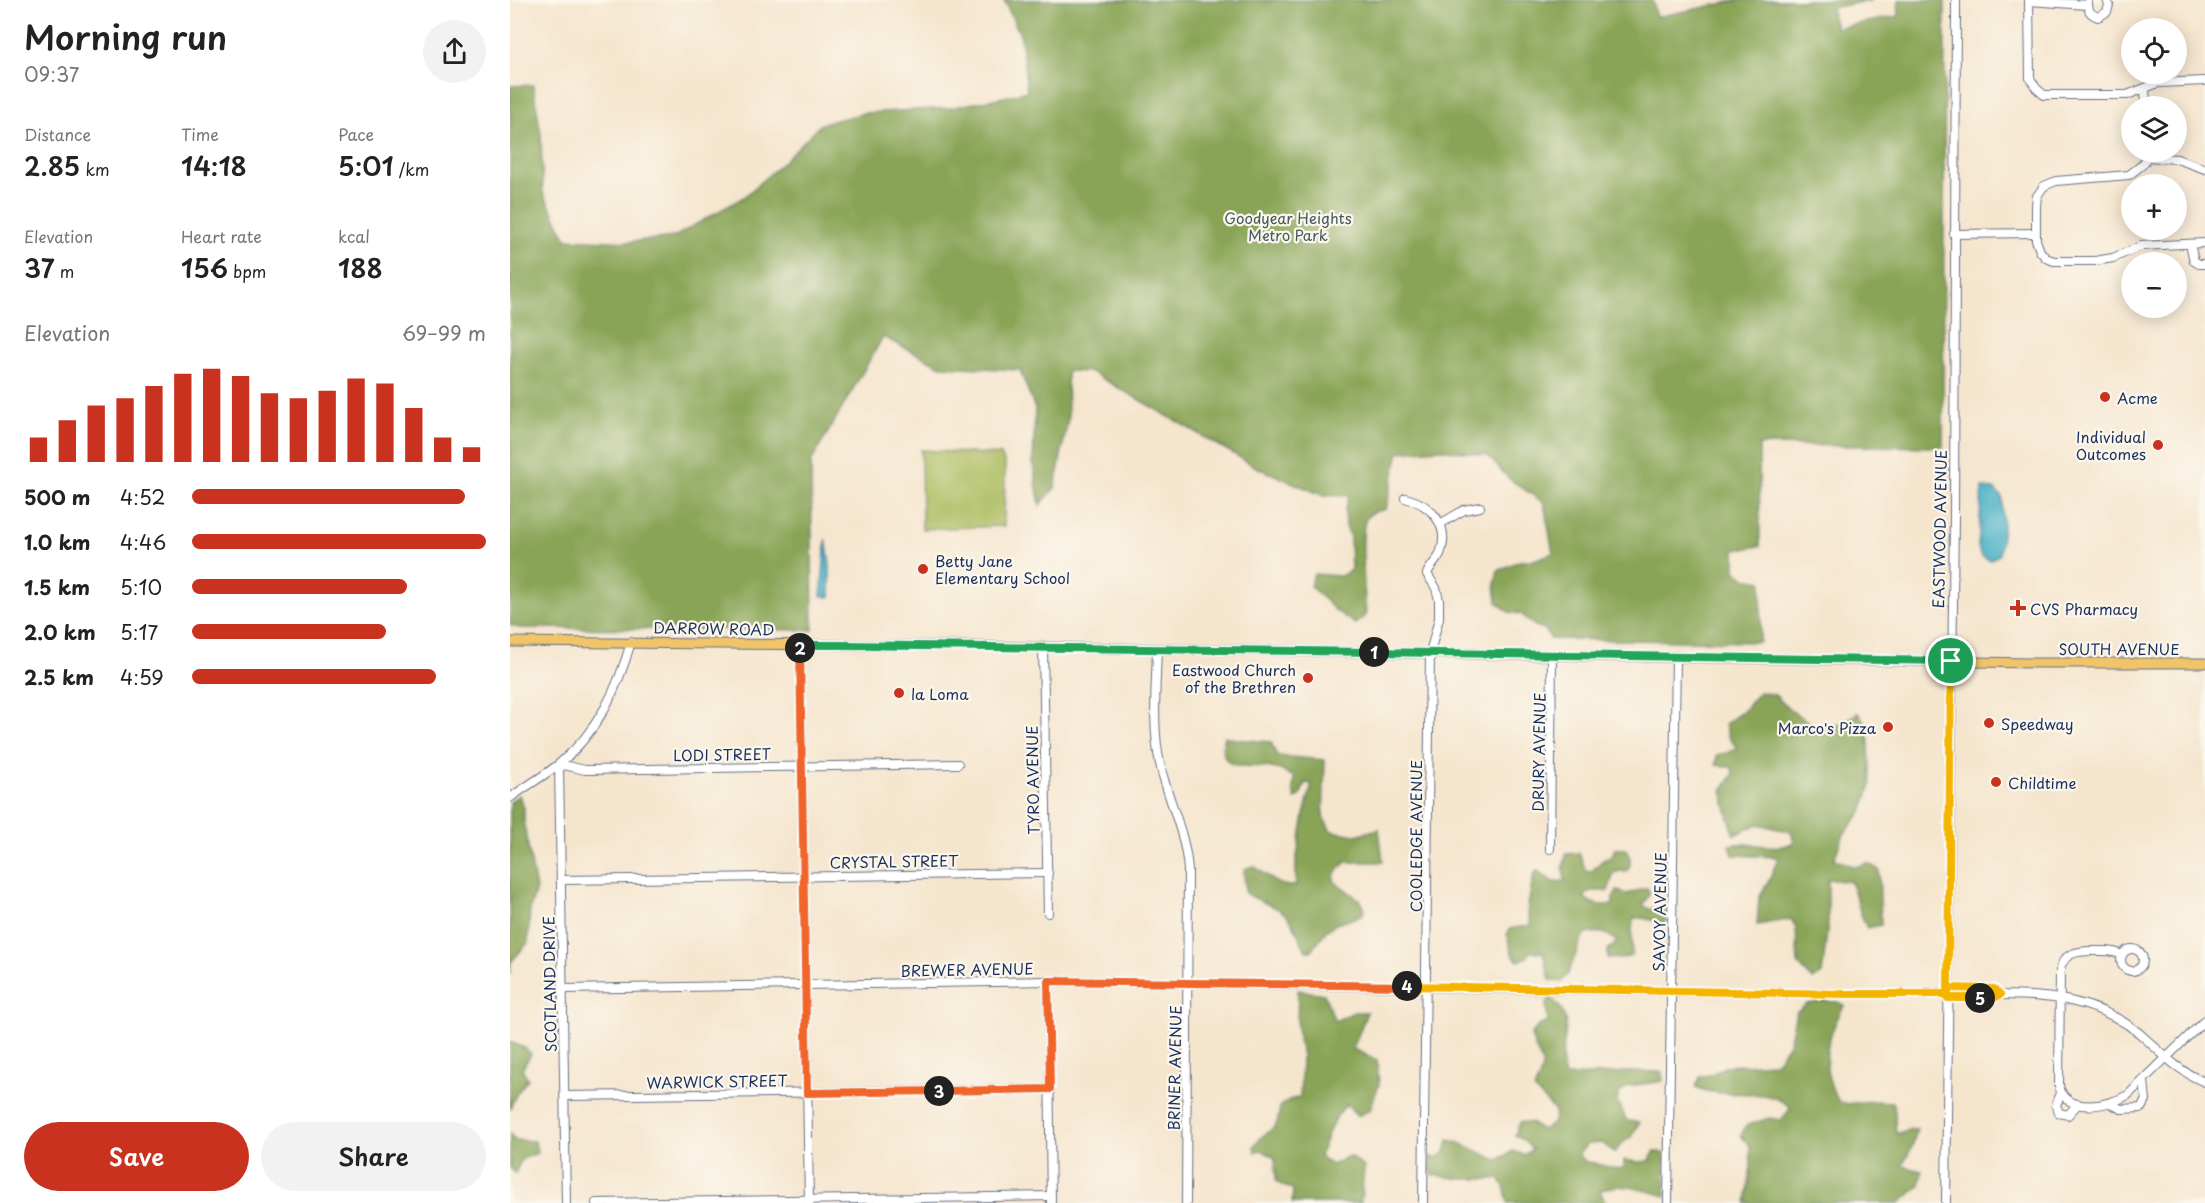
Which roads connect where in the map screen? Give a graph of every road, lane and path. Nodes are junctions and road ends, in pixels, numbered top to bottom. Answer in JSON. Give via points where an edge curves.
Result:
{"nodes":[{"id":1,"x":1956,"y":0,"type":"edge"},
{"id":2,"x":2029,"y":0,"type":"edge"},
{"id":3,"x":2107,"y":0,"type":"edge"},
{"id":4,"x":2089,"y":2,"type":"edge"},
{"id":5,"x":2205,"y":81,"type":"edge"},
{"id":6,"x":2145,"y":88,"type":"junction"},
{"id":7,"x":2145,"y":96,"type":"edge"},
{"id":8,"x":2143,"y":162,"type":"edge"},
{"id":9,"x":2185,"y":162,"type":"edge"},
{"id":10,"x":2205,"y":169,"type":"edge"},
{"id":11,"x":2036,"y":233,"type":"junction"},
{"id":12,"x":1954,"y":234,"type":"junction"},
{"id":13,"x":2205,"y":243,"type":"edge"},
{"id":14,"x":2190,"y":244,"type":"junction"},
{"id":15,"x":2205,"y":264,"type":"edge"},
{"id":16,"x":1405,"y":498,"type":"dead end"},
{"id":17,"x":1480,"y":507,"type":"dead end"},
{"id":18,"x":1440,"y":524,"type":"junction"},
{"id":19,"x":510,"y":642,"type":"edge"},
{"id":20,"x":632,"y":642,"type":"junction"},
{"id":21,"x":800,"y":645,"type":"junction"},
{"id":22,"x":1043,"y":647,"type":"junction"},
{"id":23,"x":1157,"y":649,"type":"junction"},
{"id":24,"x":1430,"y":653,"type":"junction"},
{"id":25,"x":1552,"y":655,"type":"junction"},
{"id":26,"x":1676,"y":656,"type":"junction"},
{"id":27,"x":1951,"y":661,"type":"junction"},
{"id":28,"x":2033,"y":663,"type":"joint"},
{"id":29,"x":2205,"y":663,"type":"edge"},
{"id":30,"x":559,"y":764,"type":"junction"},
{"id":31,"x":958,"y":764,"type":"dead end"},
{"id":32,"x":802,"y":766,"type":"junction"},
{"id":33,"x":510,"y":798,"type":"edge"},
{"id":34,"x":1550,"y":849,"type":"dead end"},
{"id":35,"x":1048,"y":873,"type":"junction"},
{"id":36,"x":804,"y":875,"type":"junction"},
{"id":37,"x":561,"y":880,"type":"junction"},
{"id":38,"x":1048,"y":913,"type":"dead end"},
{"id":39,"x":2122,"y":955,"type":"dead end"},
{"id":40,"x":1048,"y":981,"type":"junction"},
{"id":41,"x":1188,"y":983,"type":"junction"},
{"id":42,"x":806,"y":984,"type":"junction"},
{"id":43,"x":1427,"y":987,"type":"junction"},
{"id":44,"x":563,"y":989,"type":"junction"},
{"id":45,"x":1672,"y":990,"type":"junction"},
{"id":46,"x":1948,"y":993,"type":"junction"},
{"id":47,"x":2060,"y":998,"type":"junction"},
{"id":48,"x":2205,"y":1020,"type":"edge"},
{"id":49,"x":2167,"y":1058,"type":"junction"},
{"id":50,"x":2144,"y":1081,"type":"junction"},
{"id":51,"x":2205,"y":1082,"type":"edge"},
{"id":52,"x":1050,"y":1089,"type":"junction"},
{"id":53,"x":807,"y":1093,"type":"junction"},
{"id":54,"x":2061,"y":1093,"type":"junction"},
{"id":55,"x":565,"y":1096,"type":"junction"},
{"id":56,"x":2110,"y":1103,"type":"junction"},
{"id":57,"x":2078,"y":1104,"type":"junction"},
{"id":58,"x":1051,"y":1200,"type":"edge"},
{"id":59,"x":809,"y":1201,"type":"edge"},
{"id":60,"x":566,"y":1203,"type":"edge"},
{"id":61,"x":596,"y":1203,"type":"edge"},
{"id":62,"x":1186,"y":1203,"type":"edge"},
{"id":63,"x":1423,"y":1203,"type":"edge"},
{"id":64,"x":1668,"y":1203,"type":"edge"},
{"id":65,"x":1946,"y":1203,"type":"edge"}],
"edges":[{"from":1,"to":12,"type":"street","name":"EASTWOOD AVENUE"},
{"from":2,"to":4,"type":"street"},
{"from":2,"to":6,"type":"street","via":[[2030,78],[2044,95],[2127,95]]},
{"from":3,"to":4,"type":"street","via":[[2109,9],[2102,16],[2091,15]]},
{"from":5,"to":6,"type":"street","via":[[2167,81]]},
{"from":6,"to":7,"type":"street"},
{"from":8,"to":11,"type":"street","via":[[2129,175],[2088,177],[2044,186],[2037,196]]},
{"from":9,"to":10,"type":"street"},
{"from":11,"to":12,"type":"street"},
{"from":11,"to":14,"type":"street","via":[[2040,251],[2054,261],[2107,260],[2142,246]]},
{"from":12,"to":27,"type":"street","name":"EASTWOOD AVENUE"},
{"from":13,"to":14,"type":"street"},
{"from":14,"to":15,"type":"street","via":[[2193,261]]},
{"from":16,"to":18,"type":"street","via":[[1429,508]]},
{"from":17,"to":18,"type":"street","via":[[1464,510]]},
{"from":18,"to":24,"type":"street","name":"COOLEDGE AVENUE","via":[[1442,548],[1427,574],[1439,600]]},
{"from":19,"to":20,"type":"main road","name":"DARROW ROAD"},
{"from":20,"to":21,"type":"main road","name":"DARROW ROAD"},
{"from":20,"to":30,"type":"street","via":[[610,700],[587,736]]},
{"from":21,"to":22,"type":"main road","name":"DARROW ROAD"},
{"from":21,"to":32,"type":"street"},
{"from":22,"to":23,"type":"main road","name":"DARROW ROAD"},
{"from":22,"to":35,"type":"street","name":"TYRO AVENUE"},
{"from":23,"to":24,"type":"main road","name":"DARROW ROAD"},
{"from":23,"to":41,"type":"street","name":"BRINER AVENUE","via":[[1160,763],[1187,858]]},
{"from":24,"to":25,"type":"main road","name":"DARROW ROAD"},
{"from":24,"to":43,"type":"street","name":"COOLEDGE AVENUE"},
{"from":25,"to":26,"type":"main road","name":"DARROW ROAD"},
{"from":25,"to":34,"type":"street","name":"DRURY AVENUE"},
{"from":26,"to":27,"type":"main road","name":"DARROW ROAD"},
{"from":26,"to":45,"type":"street","name":"SAVOY AVENUE"},
{"from":27,"to":28,"type":"main road","name":"DARROW ROAD"},
{"from":27,"to":46,"type":"street","name":"EASTWOOD AVENUE"},
{"from":28,"to":29,"type":"main road","name":"SOUTH AVENUE"},
{"from":30,"to":32,"type":"street","name":"LODI STREET","via":[[585,770]]},
{"from":30,"to":33,"type":"street"},
{"from":30,"to":37,"type":"street","name":"SCOTLAND DRIVE"},
{"from":31,"to":32,"type":"street","name":"LODI STREET"},
{"from":32,"to":36,"type":"street"},
{"from":35,"to":36,"type":"street","name":"CRYSTAL STREET"},
{"from":35,"to":38,"type":"street","name":"TYRO AVENUE"},
{"from":36,"to":37,"type":"street","name":"CRYSTAL STREET"},
{"from":36,"to":42,"type":"street"},
{"from":37,"to":44,"type":"street","name":"SCOTLAND DRIVE"},
{"from":39,"to":47,"type":"street","via":[[2113,951],[2079,951],[2067,956],[2061,968]]},
{"from":40,"to":41,"type":"street","name":"BREWER AVENUE"},
{"from":40,"to":42,"type":"street","name":"BREWER AVENUE"},
{"from":40,"to":52,"type":"street"},
{"from":41,"to":43,"type":"street","name":"BREWER AVENUE"},
{"from":41,"to":62,"type":"street","name":"BRINER AVENUE"},
{"from":42,"to":44,"type":"street","name":"BREWER AVENUE"},
{"from":42,"to":53,"type":"street"},
{"from":43,"to":45,"type":"street","name":"BREWER AVENUE"},
{"from":43,"to":63,"type":"street","name":"COOLEDGE AVENUE"},
{"from":44,"to":55,"type":"street","name":"SCOTLAND DRIVE"},
{"from":45,"to":46,"type":"street","name":"BREWER AVENUE"},
{"from":45,"to":64,"type":"street","name":"SAVOY AVENUE"},
{"from":46,"to":47,"type":"street","name":"BREWER AVENUE","via":[[1994,989],[2000,995]]},
{"from":46,"to":65,"type":"street","name":"EASTWOOD AVENUE"},
{"from":47,"to":49,"type":"street","name":"BREWER AVENUE","via":[[2116,1018]]},
{"from":47,"to":54,"type":"street"},
{"from":48,"to":49,"type":"street"},
{"from":49,"to":50,"type":"street"},
{"from":49,"to":51,"type":"street","name":"BREWER AVENUE"},
{"from":50,"to":56,"type":"street","via":[[2128,1095]]},
{"from":50,"to":56,"type":"street","via":[[2146,1100],[2141,1108],[2121,1109]]},
{"from":52,"to":53,"type":"street","name":"WARWICK STREET"},
{"from":52,"to":58,"type":"street"},
{"from":53,"to":55,"type":"street","name":"WARWICK STREET"},
{"from":53,"to":59,"type":"street"},
{"from":54,"to":57,"type":"street"},
{"from":54,"to":57,"type":"street","via":[[2056,1105],[2059,1113],[2068,1115]]},
{"from":55,"to":60,"type":"street","name":"SCOTLAND DRIVE"},
{"from":56,"to":57,"type":"street"},
{"from":58,"to":59,"type":"street"},
{"from":59,"to":61,"type":"street"}]}
